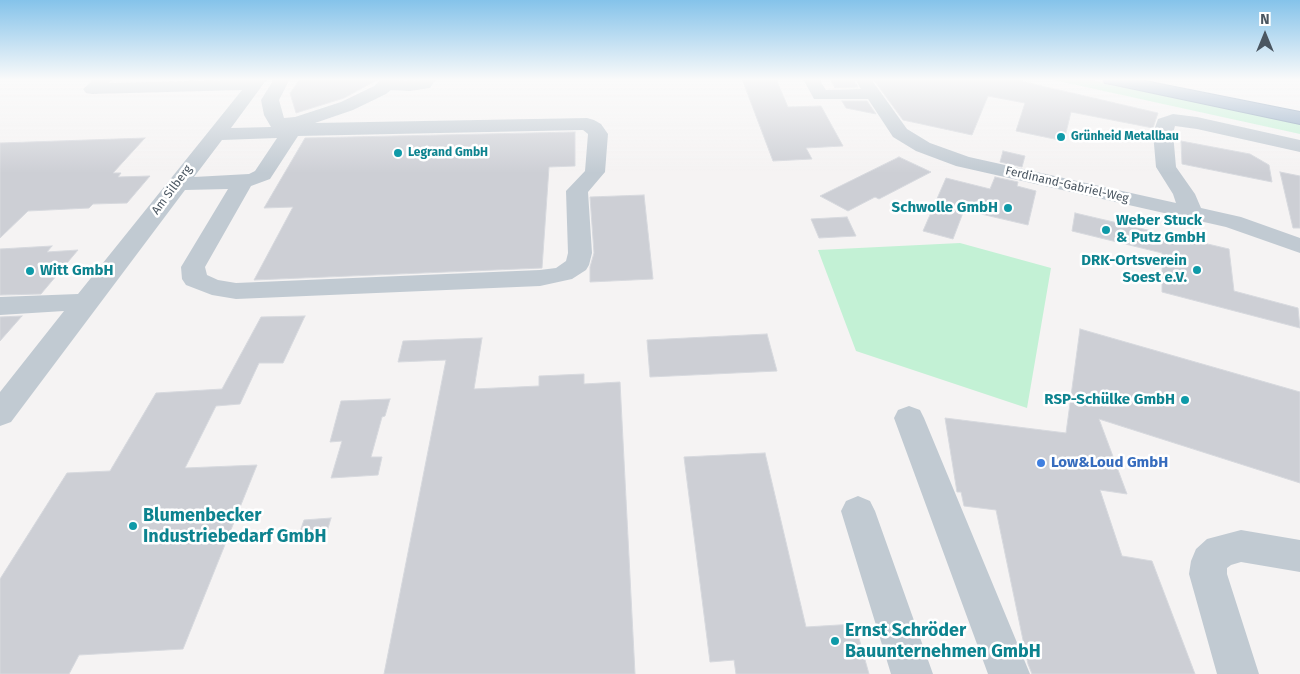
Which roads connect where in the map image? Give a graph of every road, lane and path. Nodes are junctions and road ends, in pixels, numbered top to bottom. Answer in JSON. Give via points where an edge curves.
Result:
{"nodes":[{"id":1,"x":234,"y":110,"type":"edge"},
{"id":2,"x":272,"y":110,"type":"edge"},
{"id":3,"x":334,"y":110,"type":"edge"},
{"id":4,"x":885,"y":110,"type":"edge"},
{"id":5,"x":1263,"y":110,"type":"edge"},
{"id":6,"x":1300,"y":118,"type":"edge"},
{"id":7,"x":289,"y":126,"type":"junction"},
{"id":8,"x":218,"y":130,"type":"junction"},
{"id":9,"x":1300,"y":146,"type":"edge"},
{"id":10,"x":243,"y":182,"type":"junction"},
{"id":11,"x":177,"y":184,"type":"junction"},
{"id":12,"x":1191,"y":212,"type":"junction"},
{"id":13,"x":1300,"y":246,"type":"edge"},
{"id":14,"x":88,"y":302,"type":"junction"},
{"id":15,"x":0,"y":306,"type":"edge"},
{"id":16,"x":13,"y":383,"type":"edge"},
{"id":17,"x":0,"y":414,"type":"edge"},
{"id":18,"x":909,"y":418,"type":"dead end"},
{"id":19,"x":858,"y":511,"type":"dead end"},
{"id":20,"x":1300,"y":556,"type":"edge"},
{"id":21,"x":912,"y":674,"type":"edge"},
{"id":22,"x":1009,"y":674,"type":"edge"},
{"id":23,"x":1238,"y":674,"type":"edge"}],
"edges":[{"from":1,"to":8,"type":"street","name":"Am Silberg"},
{"from":2,"to":7,"type":"street"},
{"from":3,"to":7,"type":"street"},
{"from":4,"to":12,"type":"street","name":"Ferdinand-Gabriel-Weg","via":[[900,133],[923,147],[963,162]]},
{"from":5,"to":6,"type":"highway"},
{"from":7,"to":8,"type":"street"},
{"from":7,"to":10,"type":"street","via":[[263,175]]},
{"from":7,"to":10,"type":"street","via":[[586,124],[598,134],[595,172],[577,191],[580,253],[576,264],[563,274],[540,278],[236,291],[212,287],[195,279],[193,267]]},
{"from":8,"to":11,"type":"street","name":"Am Silberg"},
{"from":9,"to":12,"type":"street","via":[[1197,123],[1173,120],[1165,123],[1166,168],[1184,194]]},
{"from":10,"to":11,"type":"street"},
{"from":11,"to":14,"type":"street","name":"Am Silberg"},
{"from":12,"to":13,"type":"street","name":"Ferdinand-Gabriel-Weg","via":[[1233,222]]},
{"from":14,"to":15,"type":"street"},
{"from":14,"to":16,"type":"street","name":"Am Silberg"},
{"from":16,"to":17,"type":"street","name":"Am Silberg"},
{"from":18,"to":22,"type":"street"},
{"from":19,"to":21,"type":"street"},
{"from":20,"to":23,"type":"street","via":[[1241,546],[1220,550],[1209,560],[1208,574]]}]}
